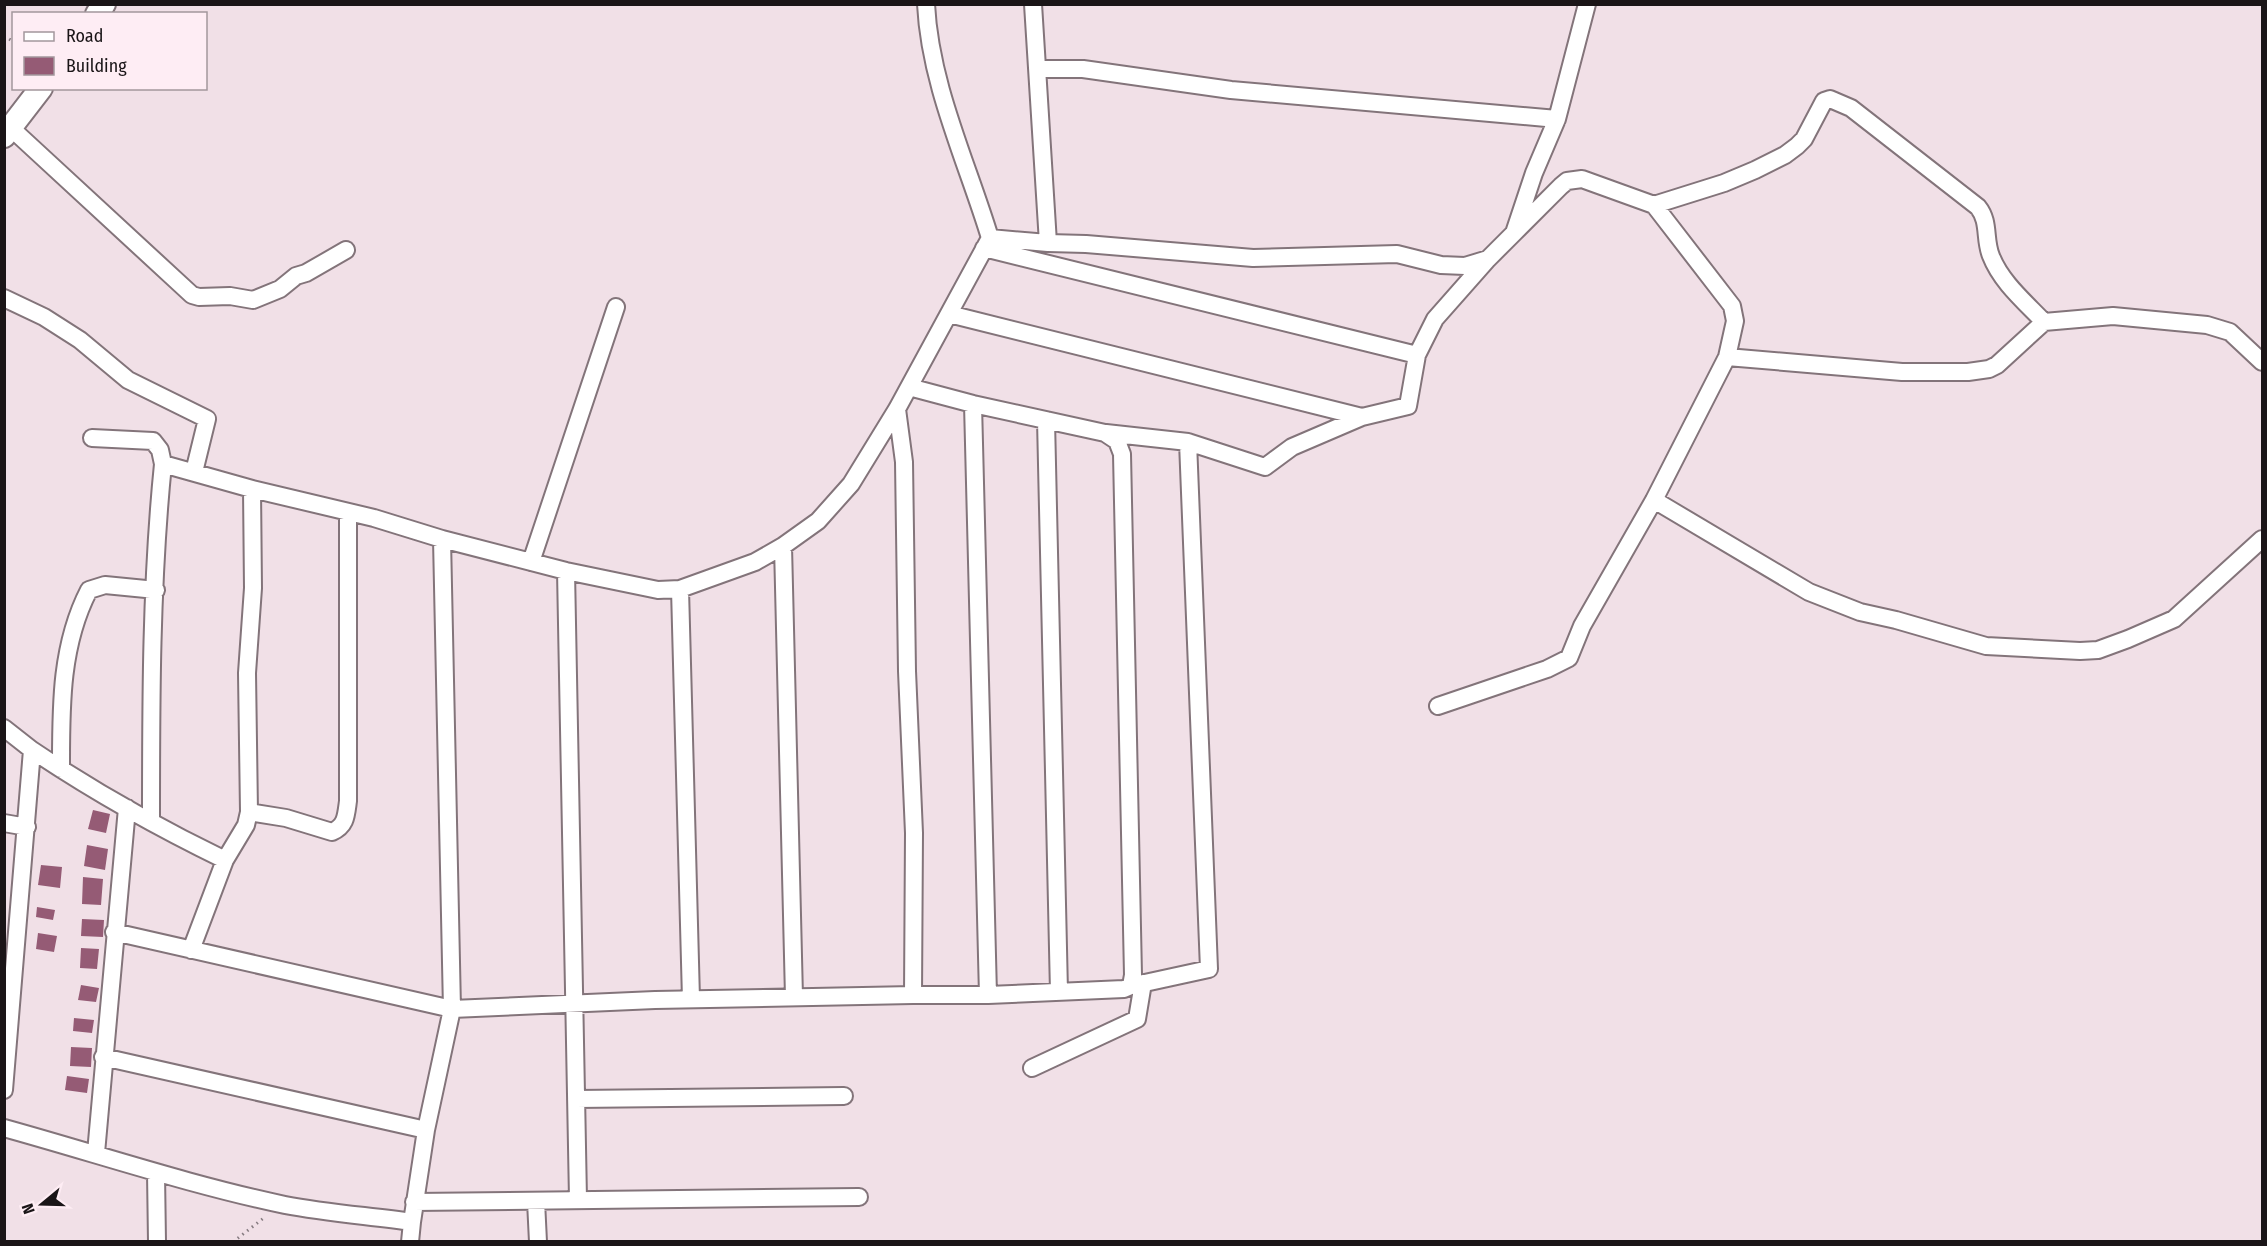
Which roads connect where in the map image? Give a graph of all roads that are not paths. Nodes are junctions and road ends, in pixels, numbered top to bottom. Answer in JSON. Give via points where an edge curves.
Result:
{"nodes":[{"id":1,"x":926,"y":4,"type":"edge"},
{"id":2,"x":1033,"y":4,"type":"edge"},
{"id":3,"x":1587,"y":4,"type":"edge"},
{"id":4,"x":1037,"y":69,"type":"junction"},
{"id":5,"x":39,"y":90,"type":"edge"},
{"id":6,"x":1557,"y":119,"type":"junction"},
{"id":7,"x":8,"y":132,"type":"edge"},
{"id":8,"x":1654,"y":205,"type":"junction"},
{"id":9,"x":1514,"y":233,"type":"junction"},
{"id":10,"x":987,"y":243,"type":"junction"},
{"id":11,"x":1048,"y":243,"type":"junction"},
{"id":12,"x":345,"y":250,"type":"dead end"},
{"id":13,"x":1488,"y":259,"type":"junction"},
{"id":14,"x":4,"y":298,"type":"edge"},
{"id":15,"x":616,"y":307,"type":"dead end"},
{"id":16,"x":949,"y":314,"type":"junction"},
{"id":17,"x":2044,"y":322,"type":"junction"},
{"id":18,"x":1417,"y":355,"type":"junction"},
{"id":19,"x":1727,"y":357,"type":"junction"},
{"id":20,"x":2262,"y":362,"type":"edge"},
{"id":21,"x":909,"y":387,"type":"junction"},
{"id":22,"x":973,"y":404,"type":"junction"},
{"id":23,"x":897,"y":409,"type":"junction"},
{"id":24,"x":1362,"y":417,"type":"junction"},
{"id":25,"x":1046,"y":420,"type":"junction"},
{"id":26,"x":1105,"y":433,"type":"junction"},
{"id":27,"x":92,"y":438,"type":"dead end"},
{"id":28,"x":1188,"y":442,"type":"junction"},
{"id":29,"x":163,"y":464,"type":"junction"},
{"id":30,"x":194,"y":472,"type":"junction"},
{"id":31,"x":252,"y":489,"type":"junction"},
{"id":32,"x":1654,"y":500,"type":"junction"},
{"id":33,"x":348,"y":513,"type":"junction"},
{"id":34,"x":442,"y":539,"type":"junction"},
{"id":35,"x":2262,"y":539,"type":"edge"},
{"id":36,"x":783,"y":546,"type":"junction"},
{"id":37,"x":531,"y":562,"type":"junction"},
{"id":38,"x":566,"y":571,"type":"junction"},
{"id":39,"x":680,"y":589,"type":"junction"},
{"id":40,"x":156,"y":590,"type":"junction"},
{"id":41,"x":1438,"y":706,"type":"dead end"},
{"id":42,"x":4,"y":728,"type":"edge"},
{"id":43,"x":32,"y":750,"type":"junction"},
{"id":44,"x":61,"y":770,"type":"junction"},
{"id":45,"x":127,"y":808,"type":"junction"},
{"id":46,"x":249,"y":812,"type":"junction"},
{"id":47,"x":151,"y":820,"type":"junction"},
{"id":48,"x":4,"y":823,"type":"edge"},
{"id":49,"x":27,"y":827,"type":"junction"},
{"id":50,"x":225,"y":860,"type":"junction"},
{"id":51,"x":114,"y":932,"type":"junction"},
{"id":52,"x":191,"y":950,"type":"junction"},
{"id":53,"x":1137,"y":985,"type":"junction"},
{"id":54,"x":1059,"y":992,"type":"junction"},
{"id":55,"x":913,"y":995,"type":"junction"},
{"id":56,"x":988,"y":995,"type":"junction"},
{"id":57,"x":794,"y":997,"type":"junction"},
{"id":58,"x":691,"y":999,"type":"junction"},
{"id":59,"x":574,"y":1004,"type":"junction"},
{"id":60,"x":452,"y":1009,"type":"junction"},
{"id":61,"x":103,"y":1057,"type":"junction"},
{"id":62,"x":1032,"y":1068,"type":"dead end"},
{"id":63,"x":4,"y":1090,"type":"edge"},
{"id":64,"x":844,"y":1096,"type":"dead end"},
{"id":65,"x":576,"y":1100,"type":"junction"},
{"id":66,"x":4,"y":1128,"type":"edge"},
{"id":67,"x":426,"y":1130,"type":"junction"},
{"id":68,"x":96,"y":1154,"type":"junction"},
{"id":69,"x":156,"y":1173,"type":"junction"},
{"id":70,"x":860,"y":1197,"type":"dead end"},
{"id":71,"x":578,"y":1199,"type":"junction"},
{"id":72,"x":536,"y":1200,"type":"junction"},
{"id":73,"x":414,"y":1202,"type":"junction"},
{"id":74,"x":412,"y":1221,"type":"junction"},
{"id":75,"x":157,"y":1242,"type":"edge"},
{"id":76,"x":410,"y":1242,"type":"edge"},
{"id":77,"x":538,"y":1242,"type":"edge"}],
"edges":[{"from":1,"to":10,"type":"street","via":[[930,48]]},
{"from":2,"to":4,"type":"street"},
{"from":3,"to":6,"type":"street"},
{"from":4,"to":6,"type":"street","via":[[1083,69],[1212,88]]},
{"from":4,"to":11,"type":"street"},
{"from":5,"to":7,"type":"street"},
{"from":6,"to":9,"type":"street"},
{"from":7,"to":12,"type":"street","via":[[192,295],[254,300]]},
{"from":8,"to":9,"type":"street","via":[[1574,179],[1561,186]]},
{"from":8,"to":17,"type":"street","via":[[1724,183],[1785,155],[1804,139],[1824,101],[1834,100],[1851,108],[1978,207],[1985,216],[1987,242],[1997,269]]},
{"from":8,"to":19,"type":"street","via":[[1732,306],[1735,321]]},
{"from":9,"to":13,"type":"street"},
{"from":10,"to":11,"type":"street"},
{"from":10,"to":16,"type":"street"},
{"from":10,"to":18,"type":"street"},
{"from":11,"to":13,"type":"street","via":[[1253,258],[1397,254],[1465,267]]},
{"from":13,"to":18,"type":"street","via":[[1435,319]]},
{"from":14,"to":30,"type":"street","via":[[44,316],[128,380],[207,419]]},
{"from":15,"to":37,"type":"street"},
{"from":16,"to":21,"type":"street"},
{"from":16,"to":24,"type":"street"},
{"from":17,"to":19,"type":"street","via":[[1997,366],[1968,372],[1902,372]]},
{"from":17,"to":20,"type":"street","via":[[2113,316],[2207,325],[2230,332]]},
{"from":18,"to":24,"type":"street","via":[[1408,406]]},
{"from":19,"to":32,"type":"street"},
{"from":21,"to":22,"type":"street"},
{"from":21,"to":23,"type":"street"},
{"from":22,"to":25,"type":"street"},
{"from":22,"to":56,"type":"street"},
{"from":23,"to":36,"type":"street","via":[[851,484],[818,521]]},
{"from":23,"to":55,"type":"street","via":[[904,462],[914,833]]},
{"from":24,"to":28,"type":"street","via":[[1292,447],[1265,467]]},
{"from":25,"to":26,"type":"street"},
{"from":25,"to":54,"type":"street"},
{"from":26,"to":28,"type":"street"},
{"from":26,"to":53,"type":"street","via":[[1117,441],[1122,454]]},
{"from":27,"to":29,"type":"street","via":[[153,441]]},
{"from":28,"to":53,"type":"street","via":[[1209,969]]},
{"from":29,"to":30,"type":"street"},
{"from":29,"to":40,"type":"street"},
{"from":30,"to":31,"type":"street"},
{"from":31,"to":33,"type":"street"},
{"from":31,"to":46,"type":"street","via":[[253,588],[247,673]]},
{"from":32,"to":35,"type":"street","via":[[1809,592],[1860,612],[1986,646],[2080,651],[2098,650],[2128,639],[2174,619]]},
{"from":32,"to":41,"type":"street","via":[[1582,626],[1569,658]]},
{"from":33,"to":34,"type":"street"},
{"from":33,"to":46,"type":"street","via":[[346,821],[332,832]]},
{"from":34,"to":37,"type":"street"},
{"from":34,"to":60,"type":"street"},
{"from":36,"to":39,"type":"street","via":[[755,562]]},
{"from":36,"to":57,"type":"street"},
{"from":37,"to":38,"type":"street"},
{"from":38,"to":39,"type":"street","via":[[658,590]]},
{"from":38,"to":59,"type":"street"},
{"from":39,"to":58,"type":"street"},
{"from":40,"to":44,"type":"street","via":[[105,585],[89,590],[77,614],[66,664]]},
{"from":40,"to":47,"type":"street"},
{"from":42,"to":43,"type":"street"},
{"from":43,"to":44,"type":"street"},
{"from":43,"to":49,"type":"street"},
{"from":44,"to":45,"type":"street"},
{"from":45,"to":47,"type":"street"},
{"from":45,"to":51,"type":"street"},
{"from":46,"to":50,"type":"street","via":[[246,825]]},
{"from":47,"to":50,"type":"street"},
{"from":48,"to":49,"type":"street"},
{"from":49,"to":63,"type":"street"},
{"from":50,"to":52,"type":"street"},
{"from":51,"to":52,"type":"street"},
{"from":51,"to":61,"type":"street"},
{"from":52,"to":60,"type":"street"},
{"from":53,"to":54,"type":"street"},
{"from":53,"to":62,"type":"street","via":[[1137,1019]]},
{"from":54,"to":56,"type":"street"},
{"from":55,"to":56,"type":"street"},
{"from":55,"to":57,"type":"street"},
{"from":57,"to":58,"type":"street"},
{"from":58,"to":59,"type":"street"},
{"from":59,"to":60,"type":"street"},
{"from":59,"to":65,"type":"street"},
{"from":60,"to":67,"type":"street"},
{"from":61,"to":67,"type":"street"},
{"from":61,"to":68,"type":"street"},
{"from":64,"to":65,"type":"street"},
{"from":65,"to":71,"type":"street"},
{"from":66,"to":68,"type":"street"},
{"from":67,"to":73,"type":"street"},
{"from":68,"to":69,"type":"street"},
{"from":69,"to":74,"type":"street","via":[[283,1204]]},
{"from":69,"to":75,"type":"street"},
{"from":70,"to":71,"type":"street"},
{"from":71,"to":72,"type":"street"},
{"from":72,"to":73,"type":"street"},
{"from":72,"to":77,"type":"street"},
{"from":73,"to":74,"type":"street"},
{"from":74,"to":76,"type":"street"}]}
